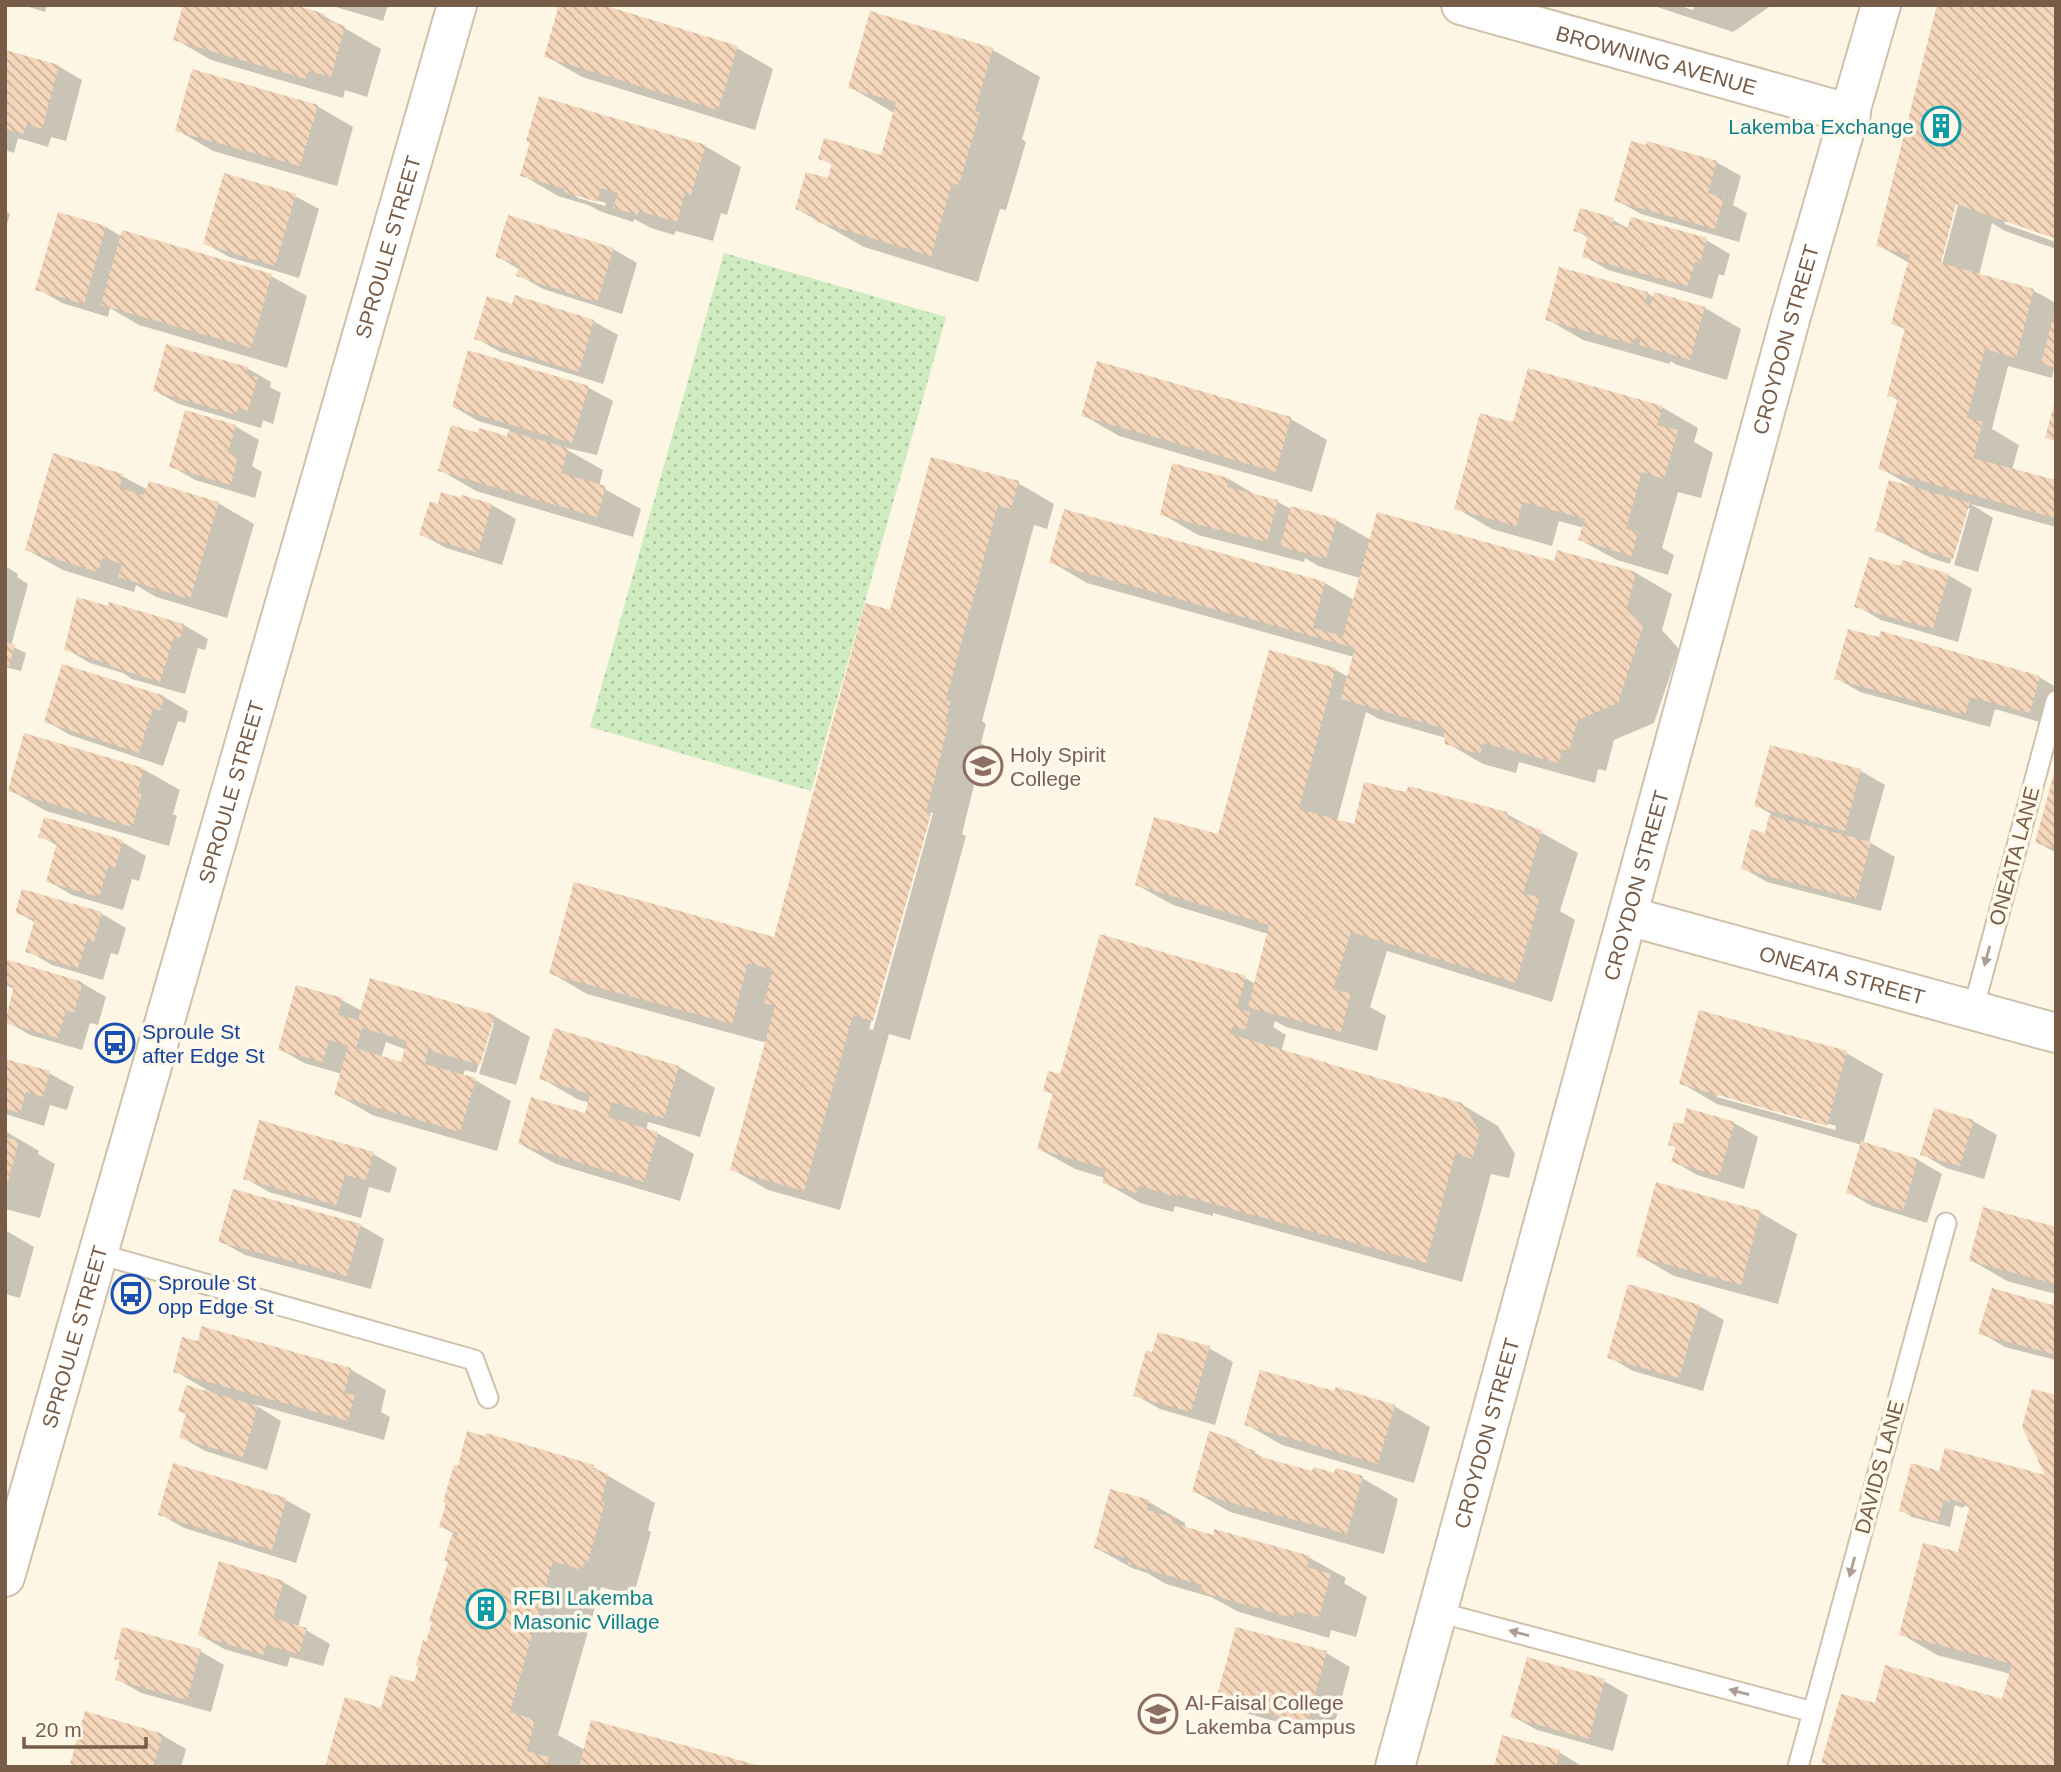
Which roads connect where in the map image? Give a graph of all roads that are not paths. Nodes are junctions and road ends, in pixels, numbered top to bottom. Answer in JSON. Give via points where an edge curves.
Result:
{"nodes":[{"id":1,"x":457,"y":5,"type":"edge"},
{"id":2,"x":1461,"y":5,"type":"edge"},
{"id":3,"x":1881,"y":5,"type":"edge"},
{"id":4,"x":1851,"y":114,"type":"junction"},
{"id":5,"x":2056,"y":701,"type":"edge"},
{"id":6,"x":1628,"y":916,"type":"junction"},
{"id":7,"x":1973,"y":1010,"type":"junction"},
{"id":8,"x":2056,"y":1033,"type":"edge"},
{"id":9,"x":1946,"y":1223,"type":"dead end"},
{"id":10,"x":99,"y":1254,"type":"junction"},
{"id":11,"x":488,"y":1398,"type":"dead end"},
{"id":12,"x":5,"y":1577,"type":"edge"},
{"id":13,"x":1438,"y":1612,"type":"junction"},
{"id":14,"x":1813,"y":1712,"type":"junction"},
{"id":15,"x":1395,"y":1767,"type":"edge"},
{"id":16,"x":1798,"y":1767,"type":"edge"}],
"edges":[{"from":1,"to":10,"type":"street","name":"SPROULE STREET"},
{"from":2,"to":4,"type":"street","name":"BROWNING AVENUE"},
{"from":3,"to":4,"type":"street","name":"CROYDON STREET"},
{"from":4,"to":6,"type":"street","name":"CROYDON STREET","via":[[1791,316]]},
{"from":5,"to":7,"type":"lane","name":"ONEATA LANE","one_way":true},
{"from":6,"to":7,"type":"street","name":"ONEATA STREET"},
{"from":6,"to":13,"type":"street","name":"CROYDON STREET"},
{"from":7,"to":8,"type":"street","name":"ONEATA STREET"},
{"from":9,"to":14,"type":"lane","name":"DAVIDS LANE","one_way":true},
{"from":10,"to":11,"type":"lane","via":[[474,1360]]},
{"from":10,"to":12,"type":"street","name":"SPROULE STREET"},
{"from":14,"to":13,"type":"lane","one_way":true},
{"from":13,"to":15,"type":"street","name":"CROYDON STREET"},
{"from":14,"to":16,"type":"lane","name":"DAVIDS LANE"}]}
